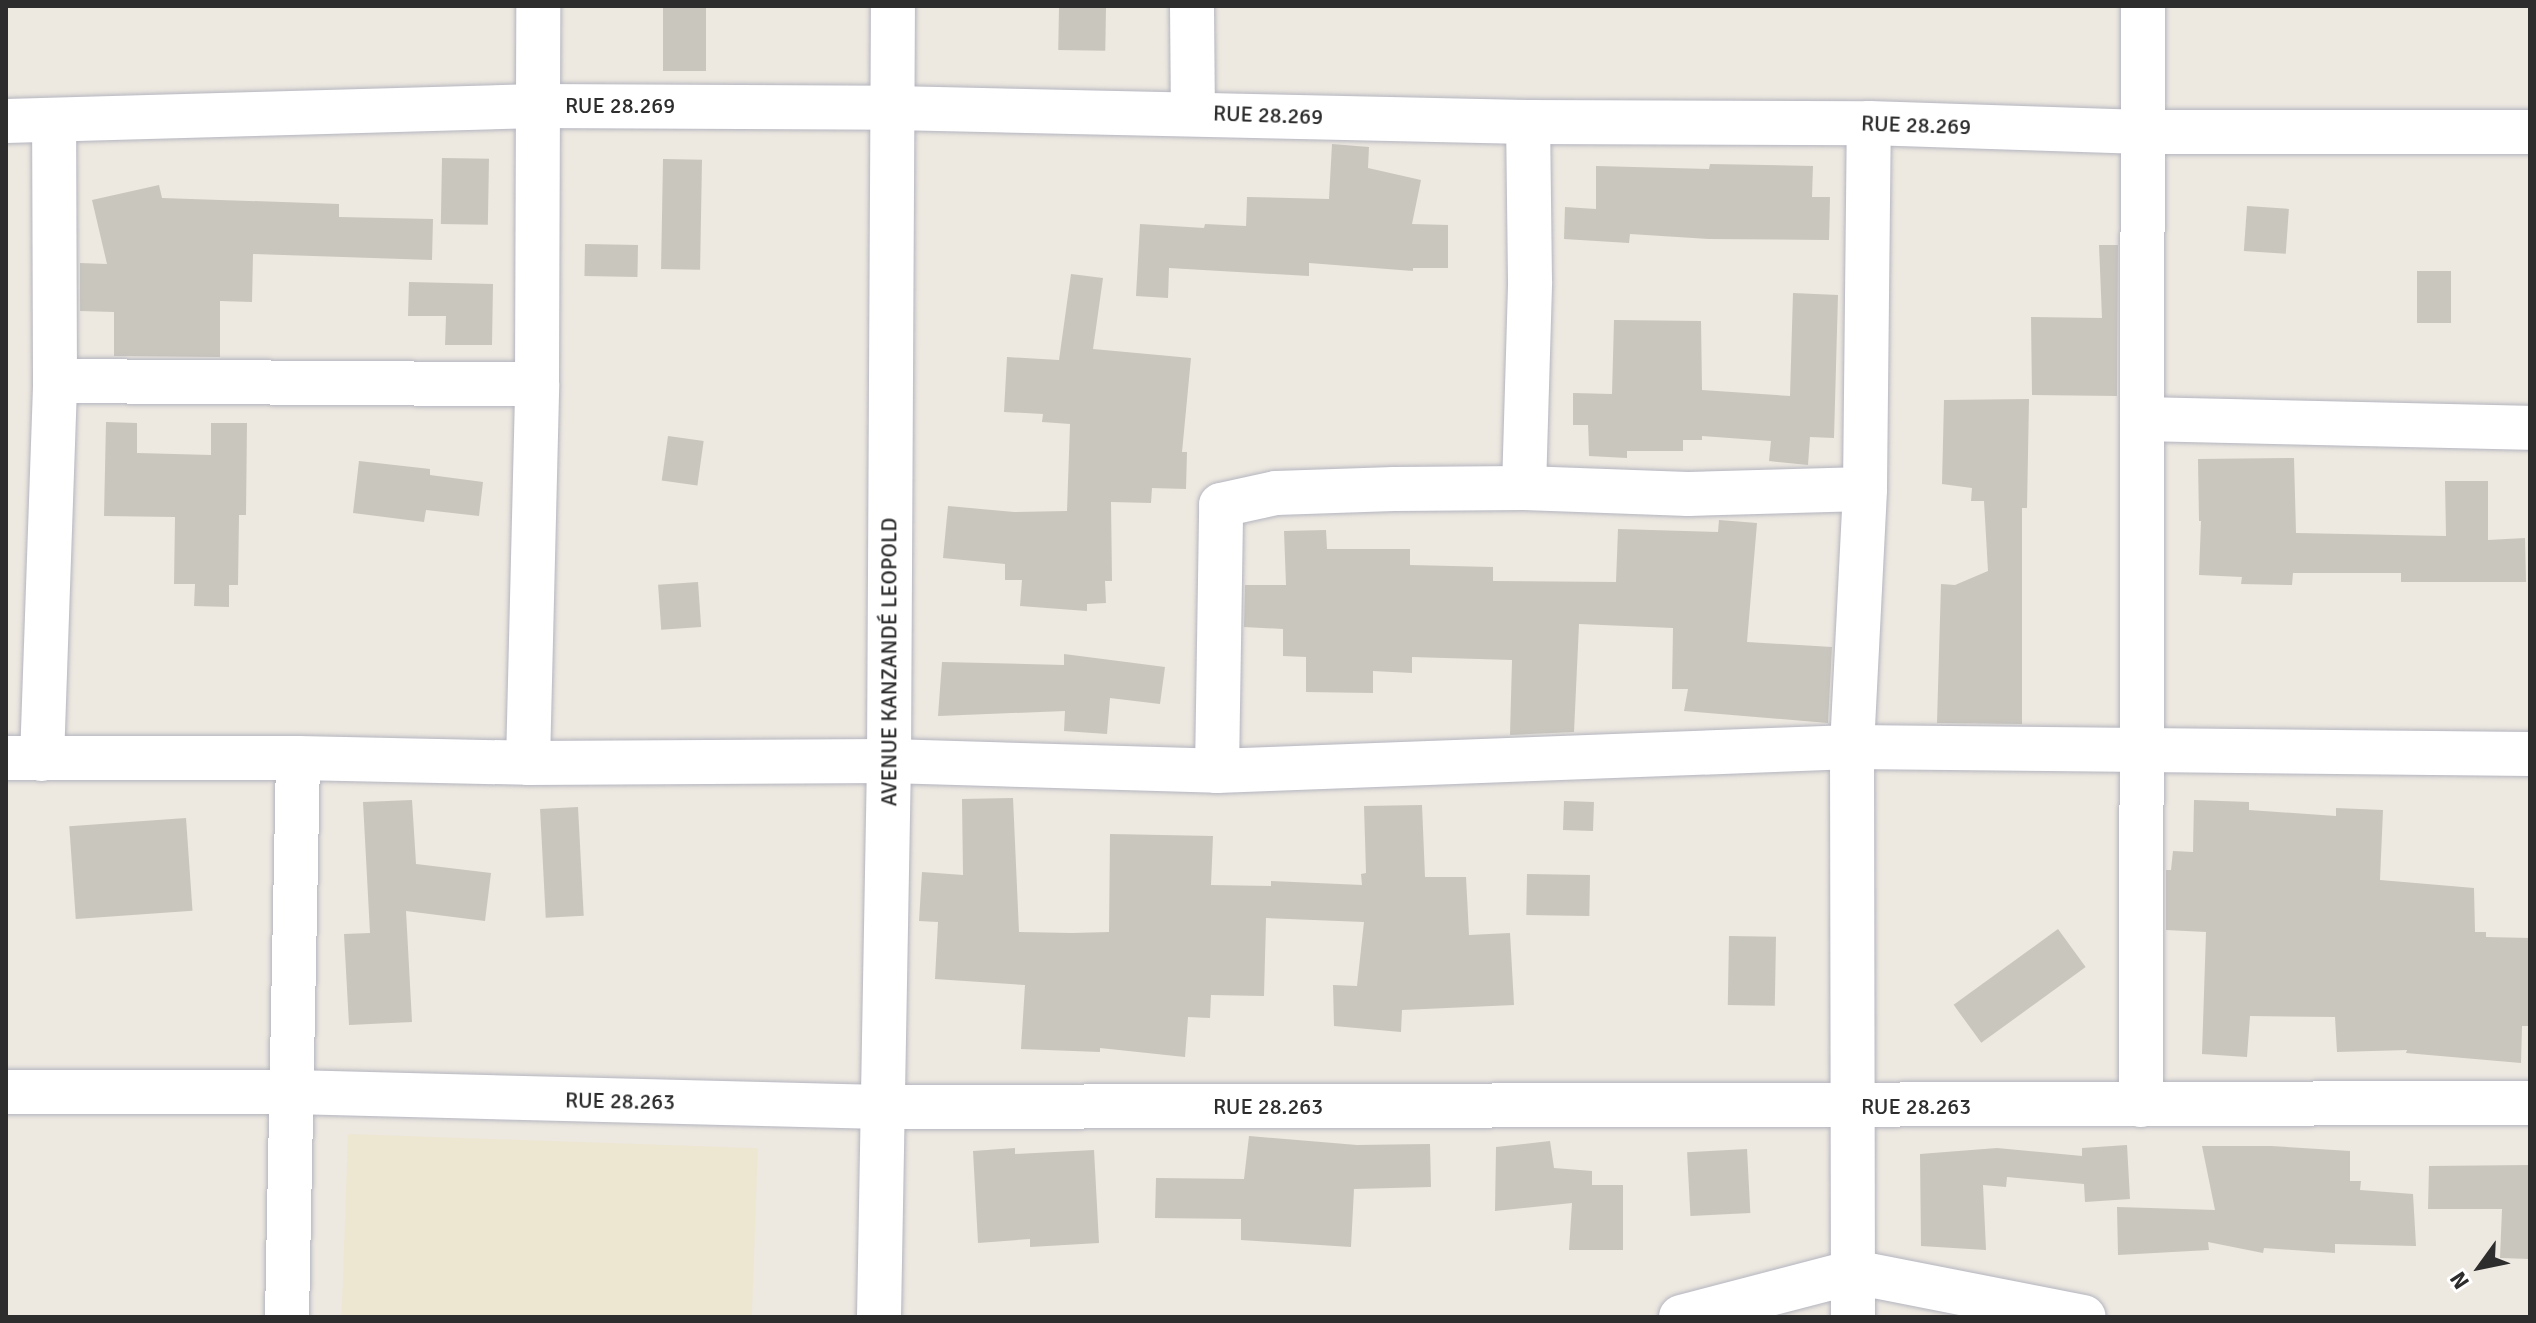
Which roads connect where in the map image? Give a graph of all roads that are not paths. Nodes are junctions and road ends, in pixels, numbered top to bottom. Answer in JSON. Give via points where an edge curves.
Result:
{"nodes":[{"id":1,"x":538,"y":6,"type":"edge"},
{"id":2,"x":893,"y":6,"type":"edge"},
{"id":3,"x":1192,"y":6,"type":"edge"},
{"id":4,"x":2143,"y":6,"type":"edge"},
{"id":5,"x":538,"y":106,"type":"junction"},
{"id":6,"x":893,"y":108,"type":"junction"},
{"id":7,"x":1193,"y":113,"type":"junction"},
{"id":8,"x":6,"y":121,"type":"edge"},
{"id":9,"x":54,"y":122,"type":"junction"},
{"id":10,"x":1528,"y":122,"type":"junction"},
{"id":11,"x":1869,"y":123,"type":"junction"},
{"id":12,"x":2143,"y":132,"type":"junction"},
{"id":13,"x":2530,"y":132,"type":"edge"},
{"id":14,"x":55,"y":381,"type":"junction"},
{"id":15,"x":537,"y":384,"type":"junction"},
{"id":16,"x":2142,"y":419,"type":"junction"},
{"id":17,"x":2530,"y":428,"type":"edge"},
{"id":18,"x":1524,"y":488,"type":"junction"},
{"id":19,"x":1865,"y":489,"type":"junction"},
{"id":20,"x":1852,"y":747,"type":"junction"},
{"id":21,"x":2142,"y":750,"type":"junction"},
{"id":22,"x":2530,"y":754,"type":"edge"},
{"id":23,"x":24,"y":758,"type":"edge"},
{"id":24,"x":298,"y":758,"type":"junction"},
{"id":25,"x":889,"y":761,"type":"junction"},
{"id":26,"x":528,"y":763,"type":"junction"},
{"id":27,"x":1217,"y":771,"type":"junction"},
{"id":28,"x":6,"y":1092,"type":"edge"},
{"id":29,"x":292,"y":1092,"type":"junction"},
{"id":30,"x":2530,"y":1103,"type":"edge"},
{"id":31,"x":2141,"y":1105,"type":"junction"},
{"id":32,"x":882,"y":1107,"type":"junction"},
{"id":33,"x":1853,"y":1107,"type":"junction"},
{"id":34,"x":1854,"y":1272,"type":"junction"},
{"id":35,"x":287,"y":1317,"type":"edge"},
{"id":36,"x":879,"y":1317,"type":"edge"},
{"id":37,"x":1681,"y":1317,"type":"edge"},
{"id":38,"x":1853,"y":1317,"type":"edge"},
{"id":39,"x":2084,"y":1317,"type":"edge"}],
"edges":[{"from":1,"to":5,"type":"street"},
{"from":2,"to":6,"type":"street","name":"AVENUE KANZANDÉ LEOPOLD"},
{"from":3,"to":7,"type":"street"},
{"from":4,"to":12,"type":"street"},
{"from":5,"to":6,"type":"street","name":"RUE 28.269"},
{"from":5,"to":9,"type":"street","name":"RUE 28.269"},
{"from":5,"to":15,"type":"street"},
{"from":6,"to":7,"type":"street","name":"RUE 28.269"},
{"from":6,"to":25,"type":"street","name":"AVENUE KANZANDÉ LEOPOLD"},
{"from":7,"to":10,"type":"street","name":"RUE 28.269"},
{"from":8,"to":9,"type":"street","name":"RUE 28.269"},
{"from":9,"to":14,"type":"street"},
{"from":10,"to":11,"type":"street","name":"RUE 28.269"},
{"from":10,"to":18,"type":"street"},
{"from":11,"to":12,"type":"street","name":"RUE 28.269"},
{"from":11,"to":19,"type":"street"},
{"from":12,"to":13,"type":"street","name":"RUE 28.269"},
{"from":12,"to":16,"type":"street"},
{"from":14,"to":15,"type":"street"},
{"from":14,"to":23,"type":"street"},
{"from":15,"to":26,"type":"street"},
{"from":16,"to":17,"type":"street"},
{"from":16,"to":21,"type":"street"},
{"from":18,"to":19,"type":"street","via":[[1688,494]]},
{"from":18,"to":27,"type":"street","via":[[1276,493],[1221,505]]},
{"from":19,"to":20,"type":"street"},
{"from":20,"to":21,"type":"street"},
{"from":20,"to":27,"type":"street"},
{"from":20,"to":33,"type":"street"},
{"from":21,"to":22,"type":"street"},
{"from":21,"to":31,"type":"street"},
{"from":23,"to":24,"type":"street"},
{"from":24,"to":26,"type":"street"},
{"from":24,"to":29,"type":"street"},
{"from":25,"to":26,"type":"street"},
{"from":25,"to":27,"type":"street"},
{"from":25,"to":32,"type":"street","name":"AVENUE KANZANDÉ LEOPOLD"},
{"from":28,"to":29,"type":"street","name":"RUE 28.263"},
{"from":29,"to":32,"type":"street","name":"RUE 28.263"},
{"from":29,"to":35,"type":"street"},
{"from":30,"to":31,"type":"street","name":"RUE 28.263"},
{"from":31,"to":33,"type":"street","name":"RUE 28.263"},
{"from":32,"to":33,"type":"street","name":"RUE 28.263"},
{"from":32,"to":36,"type":"street","name":"AVENUE KANZANDÉ LEOPOLD"},
{"from":33,"to":34,"type":"street"},
{"from":34,"to":37,"type":"street"},
{"from":34,"to":38,"type":"street"},
{"from":34,"to":39,"type":"street"}]}
